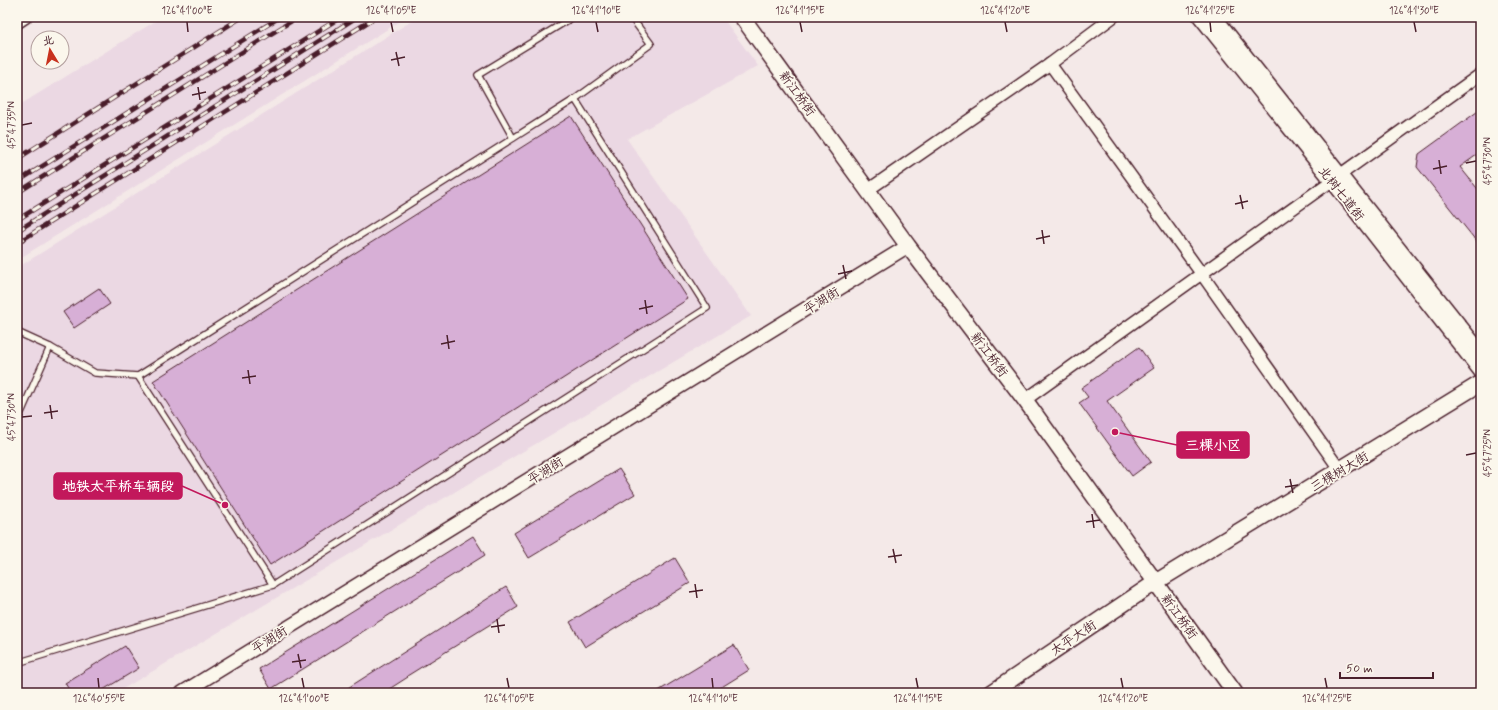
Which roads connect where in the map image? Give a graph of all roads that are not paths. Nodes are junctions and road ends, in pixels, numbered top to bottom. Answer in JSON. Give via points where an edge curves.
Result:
{"nodes":[{"id":1,"x":26,"y":17,"type":"edge"},
{"id":2,"x":573,"y":17,"type":"edge"},
{"id":3,"x":631,"y":17,"type":"edge"},
{"id":4,"x":742,"y":17,"type":"edge"},
{"id":5,"x":1113,"y":17,"type":"edge"},
{"id":6,"x":1200,"y":17,"type":"edge"},
{"id":7,"x":1215,"y":17,"type":"edge"},
{"id":8,"x":17,"y":23,"type":"edge"},
{"id":9,"x":1050,"y":64,"type":"junction"},
{"id":10,"x":1481,"y":74,"type":"edge"},
{"id":11,"x":576,"y":99,"type":"junction"},
{"id":12,"x":513,"y":138,"type":"junction"},
{"id":13,"x":1335,"y":177,"type":"junction"},
{"id":14,"x":868,"y":190,"type":"junction"},
{"id":15,"x":908,"y":246,"type":"junction"},
{"id":16,"x":1202,"y":273,"type":"junction"},
{"id":17,"x":17,"y":332,"type":"edge"},
{"id":18,"x":50,"y":347,"type":"junction"},
{"id":19,"x":1481,"y":352,"type":"edge"},
{"id":20,"x":1481,"y":372,"type":"edge"},
{"id":21,"x":138,"y":376,"type":"junction"},
{"id":22,"x":1481,"y":384,"type":"edge"},
{"id":23,"x":1025,"y":400,"type":"junction"},
{"id":24,"x":17,"y":422,"type":"edge"},
{"id":25,"x":1340,"y":470,"type":"junction"},
{"id":26,"x":1156,"y":582,"type":"junction"},
{"id":27,"x":273,"y":585,"type":"junction"},
{"id":28,"x":17,"y":663,"type":"edge"},
{"id":29,"x":182,"y":693,"type":"edge"},
{"id":30,"x":991,"y":693,"type":"edge"},
{"id":31,"x":1235,"y":693,"type":"edge"}],
"edges":[{"from":1,"to":8,"type":"street"},
{"from":2,"to":12,"type":"lane","via":[[478,75]]},
{"from":3,"to":11,"type":"lane","via":[[651,44]]},
{"from":4,"to":14,"type":"main road","name":"新江桥街"},
{"from":5,"to":9,"type":"street"},
{"from":6,"to":13,"type":"street","name":"北树七道街"},
{"from":7,"to":13,"type":"street","name":"北树七道街"},
{"from":9,"to":14,"type":"street"},
{"from":9,"to":16,"type":"street"},
{"from":10,"to":13,"type":"street"},
{"from":11,"to":12,"type":"lane"},
{"from":11,"to":27,"type":"lane","via":[[707,308]]},
{"from":12,"to":21,"type":"lane"},
{"from":13,"to":16,"type":"street"},
{"from":13,"to":19,"type":"street","name":"北树七道街"},
{"from":13,"to":20,"type":"street","name":"北树七道街"},
{"from":14,"to":15,"type":"main road","name":"新江桥街"},
{"from":15,"to":23,"type":"main road","name":"新江桥街"},
{"from":15,"to":29,"type":"street","name":"平湖街"},
{"from":16,"to":23,"type":"street"},
{"from":16,"to":25,"type":"street"},
{"from":17,"to":18,"type":"lane"},
{"from":18,"to":21,"type":"lane","via":[[95,373]]},
{"from":18,"to":24,"type":"lane"},
{"from":21,"to":27,"type":"lane"},
{"from":22,"to":25,"type":"main road","name":"三棵树大街"},
{"from":23,"to":26,"type":"main road","name":"新江桥街"},
{"from":25,"to":26,"type":"main road","name":"三棵树大街"},
{"from":26,"to":30,"type":"main road","name":"太平大街"},
{"from":26,"to":31,"type":"main road","name":"新江桥街"},
{"from":27,"to":28,"type":"lane"}]}
